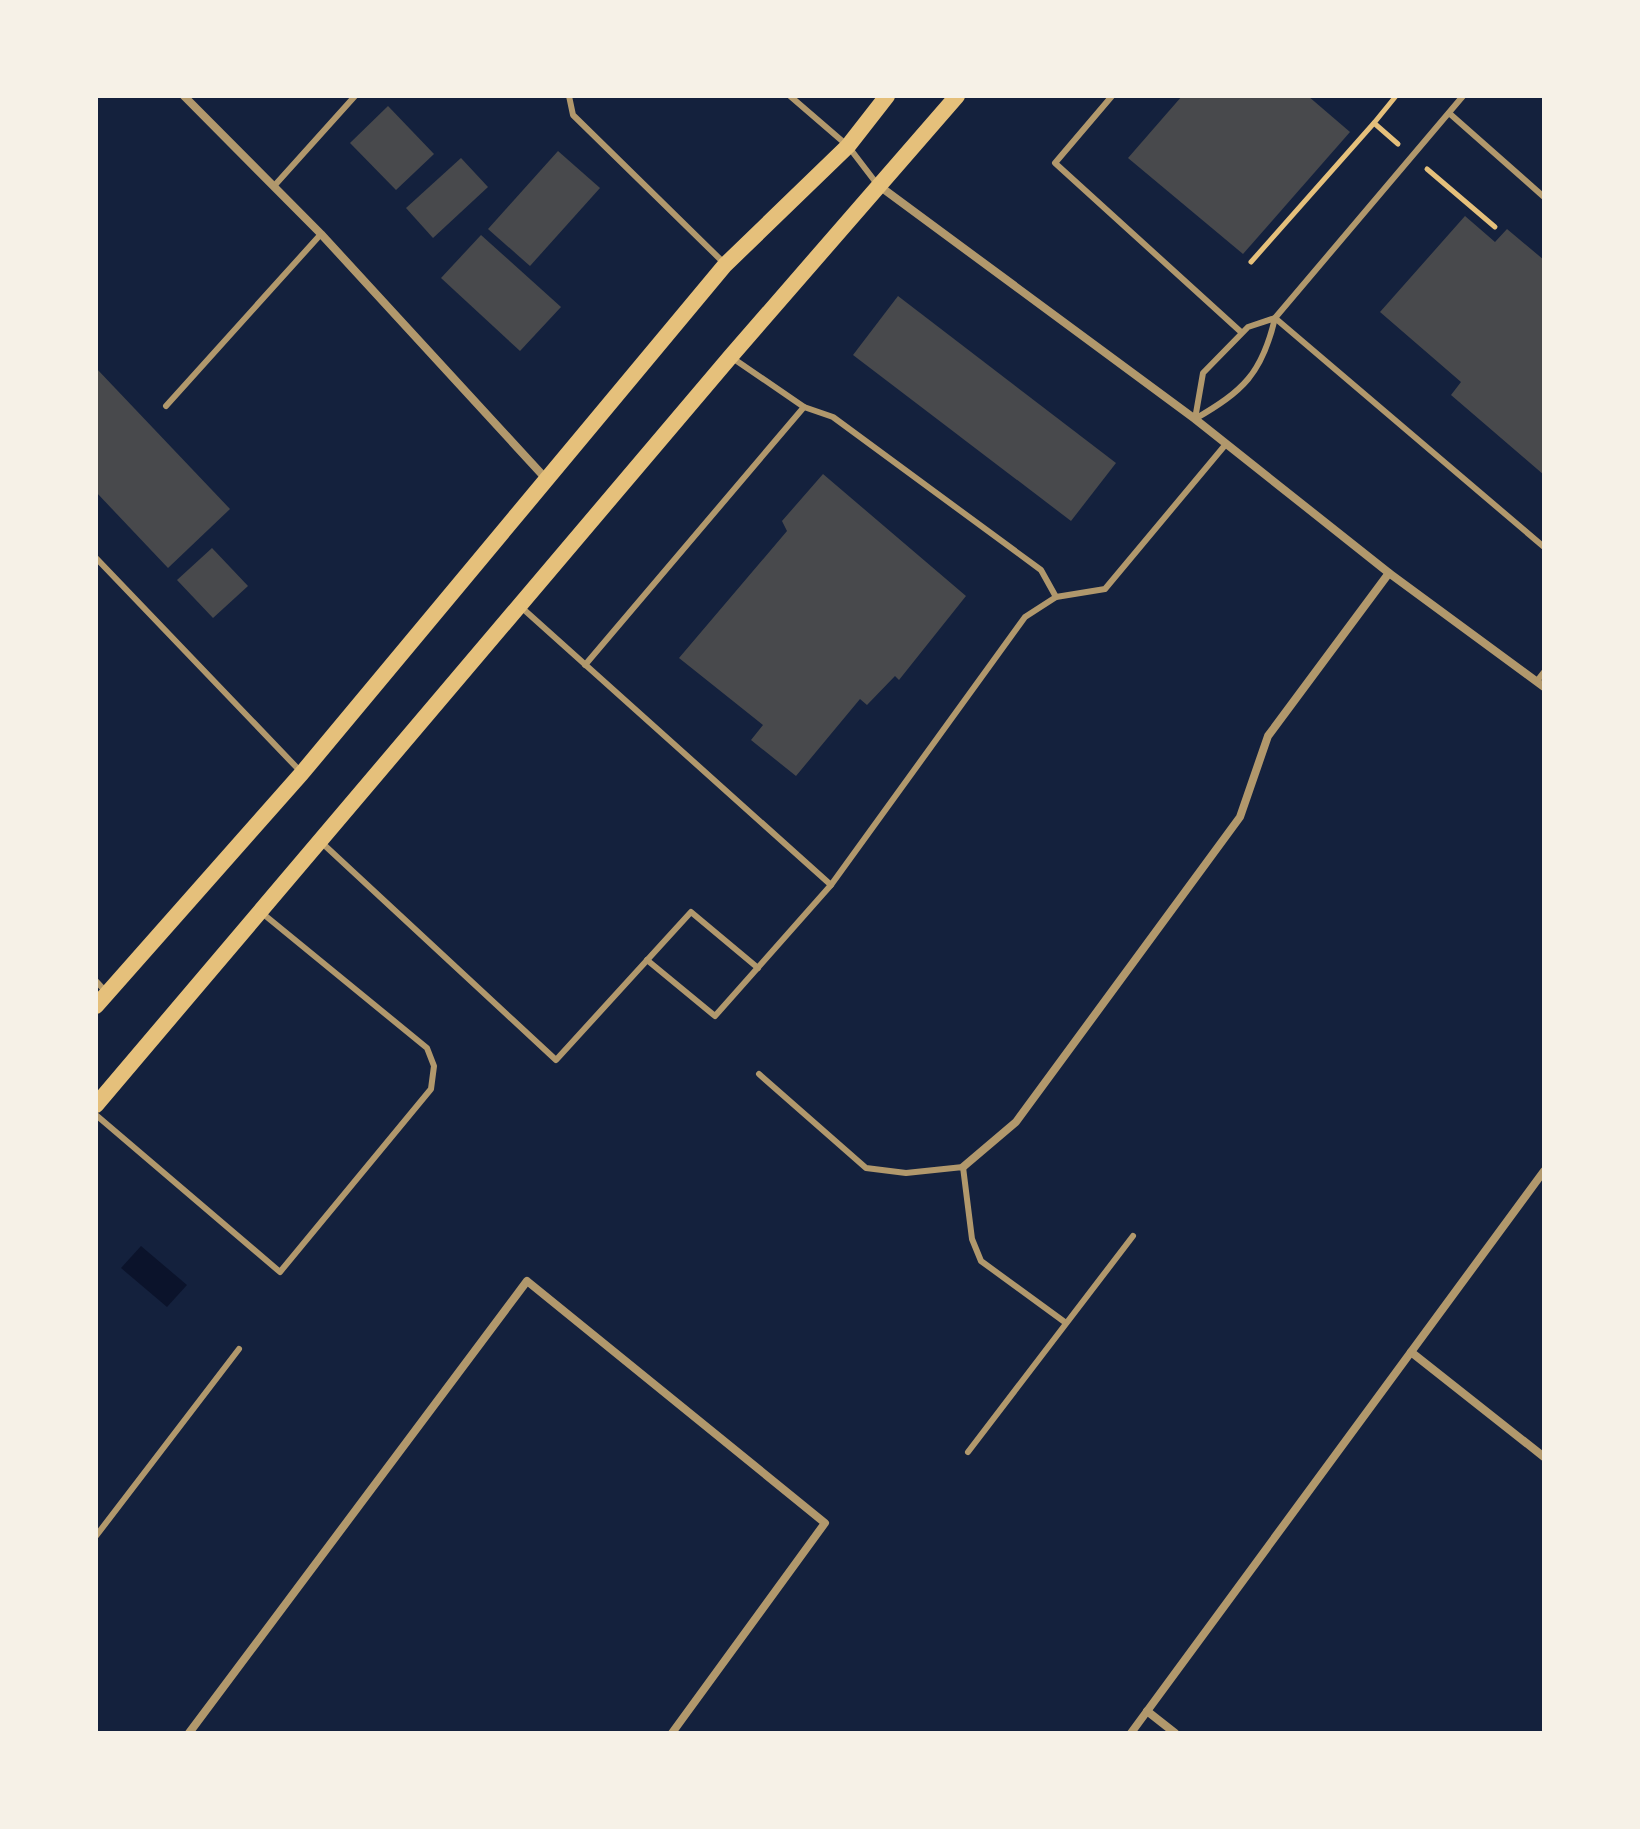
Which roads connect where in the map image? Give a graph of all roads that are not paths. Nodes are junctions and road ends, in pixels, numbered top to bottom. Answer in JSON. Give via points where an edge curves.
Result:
{"nodes":[{"id":1,"x":184,"y":96,"type":"edge"},
{"id":2,"x":355,"y":96,"type":"edge"},
{"id":3,"x":569,"y":96,"type":"edge"},
{"id":4,"x":790,"y":96,"type":"edge"},
{"id":5,"x":887,"y":96,"type":"edge"},
{"id":6,"x":957,"y":96,"type":"edge"},
{"id":7,"x":1112,"y":96,"type":"edge"},
{"id":8,"x":1463,"y":96,"type":"edge"},
{"id":9,"x":1449,"y":113,"type":"junction"},
{"id":10,"x":848,"y":146,"type":"junction"},
{"id":11,"x":275,"y":185,"type":"junction"},
{"id":12,"x":878,"y":185,"type":"junction"},
{"id":13,"x":1544,"y":197,"type":"edge"},
{"id":14,"x":321,"y":234,"type":"junction"},
{"id":15,"x":725,"y":265,"type":"junction"},
{"id":16,"x":1275,"y":318,"type":"junction"},
{"id":17,"x":1241,"y":332,"type":"junction"},
{"id":18,"x":731,"y":356,"type":"junction"},
{"id":19,"x":166,"y":406,"type":"dead end"},
{"id":20,"x":804,"y":407,"type":"junction"},
{"id":21,"x":1195,"y":419,"type":"junction"},
{"id":22,"x":1226,"y":444,"type":"junction"},
{"id":23,"x":548,"y":481,"type":"junction"},
{"id":24,"x":1544,"y":547,"type":"edge"},
{"id":25,"x":96,"y":558,"type":"edge"},
{"id":26,"x":1389,"y":573,"type":"junction"},
{"id":27,"x":1056,"y":597,"type":"junction"},
{"id":28,"x":521,"y":607,"type":"junction"},
{"id":29,"x":585,"y":665,"type":"junction"},
{"id":30,"x":1544,"y":672,"type":"edge"},
{"id":31,"x":1540,"y":684,"type":"edge"},
{"id":32,"x":302,"y":773,"type":"junction"},
{"id":33,"x":319,"y":839,"type":"junction"},
{"id":34,"x":831,"y":885,"type":"junction"},
{"id":35,"x":262,"y":913,"type":"junction"},
{"id":36,"x":647,"y":960,"type":"junction"},
{"id":37,"x":758,"y":968,"type":"junction"},
{"id":38,"x":96,"y":981,"type":"edge"},
{"id":39,"x":108,"y":993,"type":"junction"},
{"id":40,"x":96,"y":1006,"type":"edge"},
{"id":41,"x":759,"y":1074,"type":"dead end"},
{"id":42,"x":96,"y":1105,"type":"edge"},
{"id":43,"x":96,"y":1115,"type":"edge"},
{"id":44,"x":963,"y":1167,"type":"junction"},
{"id":45,"x":1544,"y":1171,"type":"edge"},
{"id":46,"x":1133,"y":1236,"type":"dead end"},
{"id":47,"x":1066,"y":1323,"type":"junction"},
{"id":48,"x":239,"y":1349,"type":"dead end"},
{"id":49,"x":1411,"y":1352,"type":"junction"},
{"id":50,"x":968,"y":1452,"type":"dead end"},
{"id":51,"x":1544,"y":1457,"type":"edge"},
{"id":52,"x":96,"y":1536,"type":"edge"},
{"id":53,"x":1147,"y":1711,"type":"junction"},
{"id":54,"x":189,"y":1733,"type":"edge"},
{"id":55,"x":672,"y":1733,"type":"edge"},
{"id":56,"x":1131,"y":1733,"type":"edge"},
{"id":57,"x":1175,"y":1733,"type":"edge"}],
"edges":[{"from":1,"to":11,"type":"street"},
{"from":2,"to":11,"type":"lane"},
{"from":3,"to":15,"type":"lane","via":[[573,115]]},
{"from":4,"to":10,"type":"lane"},
{"from":5,"to":10,"type":"main road"},
{"from":6,"to":12,"type":"main road"},
{"from":7,"to":17,"type":"lane","via":[[1055,163]]},
{"from":8,"to":9,"type":"lane"},
{"from":9,"to":13,"type":"lane"},
{"from":9,"to":16,"type":"lane"},
{"from":10,"to":12,"type":"lane"},
{"from":10,"to":15,"type":"main road"},
{"from":11,"to":14,"type":"street"},
{"from":12,"to":18,"type":"main road"},
{"from":12,"to":21,"type":"street"},
{"from":14,"to":19,"type":"lane"},
{"from":14,"to":23,"type":"street"},
{"from":15,"to":23,"type":"main road"},
{"from":16,"to":17,"type":"lane"},
{"from":16,"to":21,"type":"lane","via":[[1267,352],[1236,395]]},
{"from":16,"to":24,"type":"lane"},
{"from":17,"to":21,"type":"lane","via":[[1203,373]]},
{"from":18,"to":20,"type":"lane"},
{"from":18,"to":28,"type":"main road"},
{"from":20,"to":27,"type":"lane","via":[[833,417],[1041,570]]},
{"from":20,"to":29,"type":"lane"},
{"from":21,"to":22,"type":"street"},
{"from":22,"to":26,"type":"street"},
{"from":22,"to":27,"type":"lane","via":[[1105,589]]},
{"from":23,"to":32,"type":"main road"},
{"from":25,"to":32,"type":"lane"},
{"from":26,"to":31,"type":"street"},
{"from":26,"to":44,"type":"street","via":[[1268,736],[1240,817],[1016,1122]]},
{"from":27,"to":34,"type":"lane","via":[[1025,617]]},
{"from":28,"to":29,"type":"lane"},
{"from":28,"to":33,"type":"main road"},
{"from":29,"to":34,"type":"lane"},
{"from":30,"to":31,"type":"lane"},
{"from":32,"to":39,"type":"main road"},
{"from":33,"to":35,"type":"main road"},
{"from":33,"to":36,"type":"lane","via":[[556,1060]]},
{"from":34,"to":37,"type":"lane"},
{"from":35,"to":42,"type":"main road"},
{"from":35,"to":43,"type":"lane","via":[[427,1048],[431,1057],[431,1089],[371,1163],[280,1272]]},
{"from":36,"to":37,"type":"lane","via":[[691,912]]},
{"from":36,"to":37,"type":"lane","via":[[715,1016]]},
{"from":38,"to":39,"type":"lane"},
{"from":39,"to":40,"type":"main road"},
{"from":41,"to":44,"type":"lane","via":[[866,1168],[906,1173]]},
{"from":44,"to":47,"type":"lane","via":[[972,1239],[981,1261]]},
{"from":45,"to":49,"type":"street"},
{"from":46,"to":47,"type":"lane"},
{"from":47,"to":50,"type":"lane"},
{"from":48,"to":52,"type":"lane"},
{"from":49,"to":51,"type":"street"},
{"from":49,"to":53,"type":"street"},
{"from":53,"to":56,"type":"street"},
{"from":53,"to":57,"type":"street"},
{"from":54,"to":55,"type":"street","via":[[527,1281],[825,1523]]}]}
